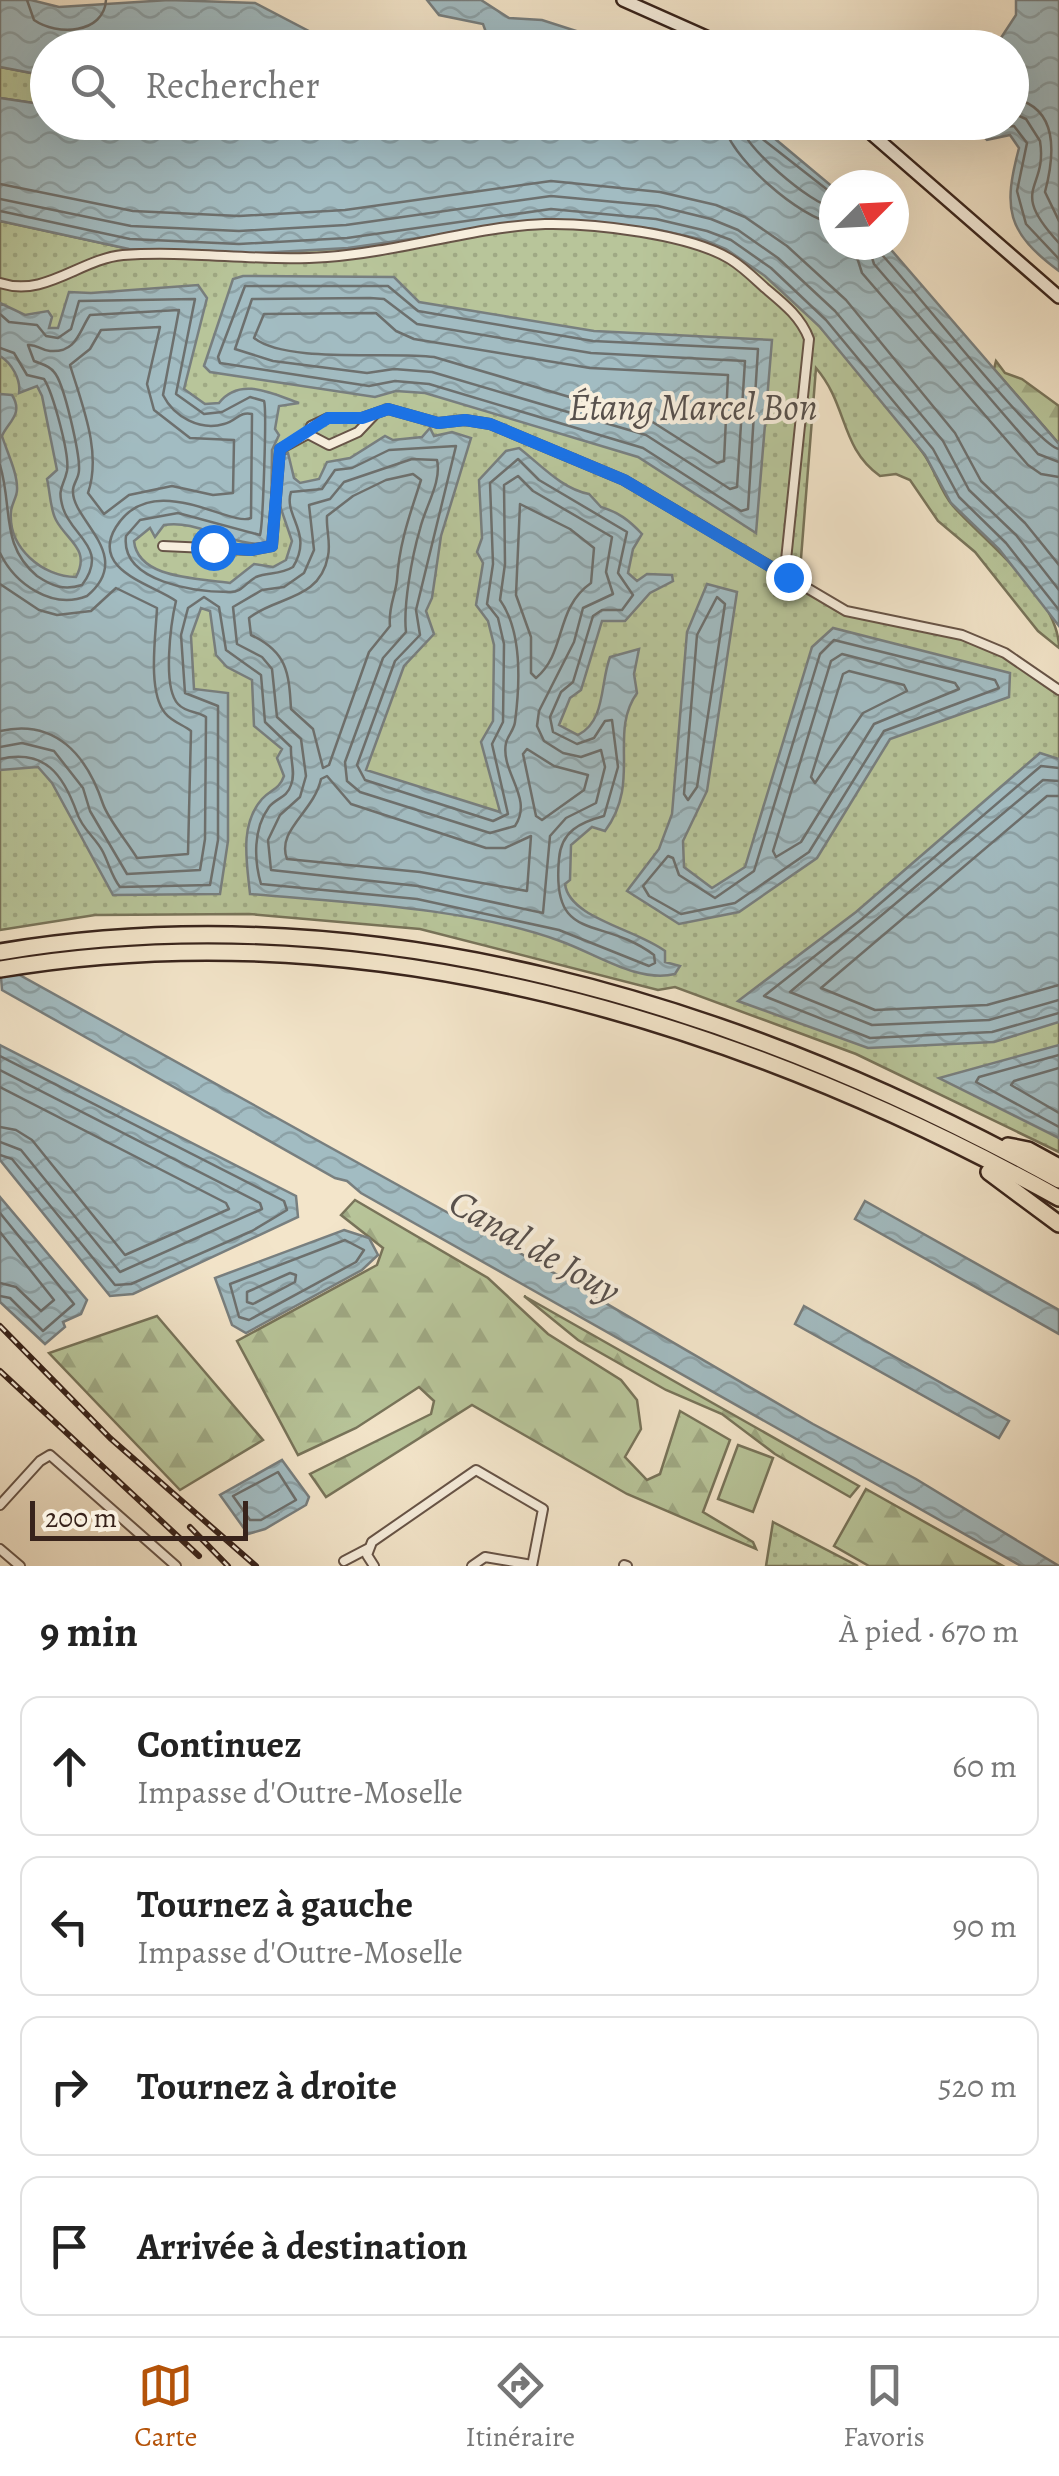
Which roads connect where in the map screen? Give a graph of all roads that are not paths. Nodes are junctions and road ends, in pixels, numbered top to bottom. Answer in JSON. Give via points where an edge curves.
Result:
{"nodes":[{"id":1,"x":622,"y":0,"type":"edge"},
{"id":2,"x":690,"y":30,"type":"edge"},
{"id":3,"x":878,"y":140,"type":"edge"},
{"id":4,"x":0,"y":283,"type":"edge"},
{"id":5,"x":1059,"y":298,"type":"edge"},
{"id":6,"x":376,"y":413,"type":"junction"},
{"id":7,"x":308,"y":434,"type":"junction"},
{"id":8,"x":163,"y":546,"type":"dead end"},
{"id":9,"x":788,"y":577,"type":"junction"},
{"id":10,"x":1059,"y":690,"type":"edge"},
{"id":11,"x":0,"y":952,"type":"edge"},
{"id":12,"x":0,"y":969,"type":"edge"},
{"id":13,"x":882,"y":1110,"type":"junction"},
{"id":14,"x":994,"y":1144,"type":"junction"},
{"id":15,"x":1059,"y":1167,"type":"edge"},
{"id":16,"x":1059,"y":1180,"type":"edge"},
{"id":17,"x":1059,"y":1198,"type":"edge"},
{"id":18,"x":1059,"y":1224,"type":"edge"},
{"id":19,"x":0,"y":1505,"type":"edge"},
{"id":20,"x":0,"y":1549,"type":"edge"},
{"id":21,"x":367,"y":1549,"type":"junction"},
{"id":22,"x":344,"y":1561,"type":"dead end"},
{"id":23,"x":20,"y":1566,"type":"edge"},
{"id":24,"x":176,"y":1566,"type":"edge"},
{"id":25,"x":374,"y":1566,"type":"edge"},
{"id":26,"x":472,"y":1566,"type":"edge"},
{"id":27,"x":532,"y":1566,"type":"edge"}],
"edges":[{"from":1,"to":2,"type":"main road"},
{"from":3,"to":5,"type":"main road"},
{"from":4,"to":9,"type":"street","via":[[39,285],[118,256],[330,257],[544,224],[634,232],[706,249],[744,269],[791,311],[808,339]]},
{"from":6,"to":7,"type":"street","via":[[328,418]]},
{"from":6,"to":7,"type":"street","via":[[358,432],[329,446]]},
{"from":6,"to":9,"type":"street","via":[[388,409],[438,423],[490,424],[624,480]]},
{"from":7,"to":8,"type":"street","via":[[280,449],[272,546]]},
{"from":9,"to":10,"type":"street","via":[[846,611],[962,636],[1005,653]]},
{"from":11,"to":14,"type":"highway","via":[[140,937],[284,936],[482,962],[587,986],[744,1036]]},
{"from":12,"to":13,"type":"highway","via":[[142,953],[252,952],[453,973],[640,1019]]},
{"from":13,"to":17,"type":"highway"},
{"from":13,"to":18,"type":"highway","via":[[1003,1180]]},
{"from":14,"to":15,"type":"highway","via":[[1028,1150]]},
{"from":14,"to":16,"type":"highway"},
{"from":19,"to":24,"type":"street","via":[[50,1456]]},
{"from":20,"to":23,"type":"street"},
{"from":21,"to":22,"type":"street"},
{"from":21,"to":25,"type":"street"},
{"from":21,"to":27,"type":"street","via":[[476,1470],[543,1508]]},
{"from":26,"to":27,"type":"street","via":[[484,1557]]}]}
